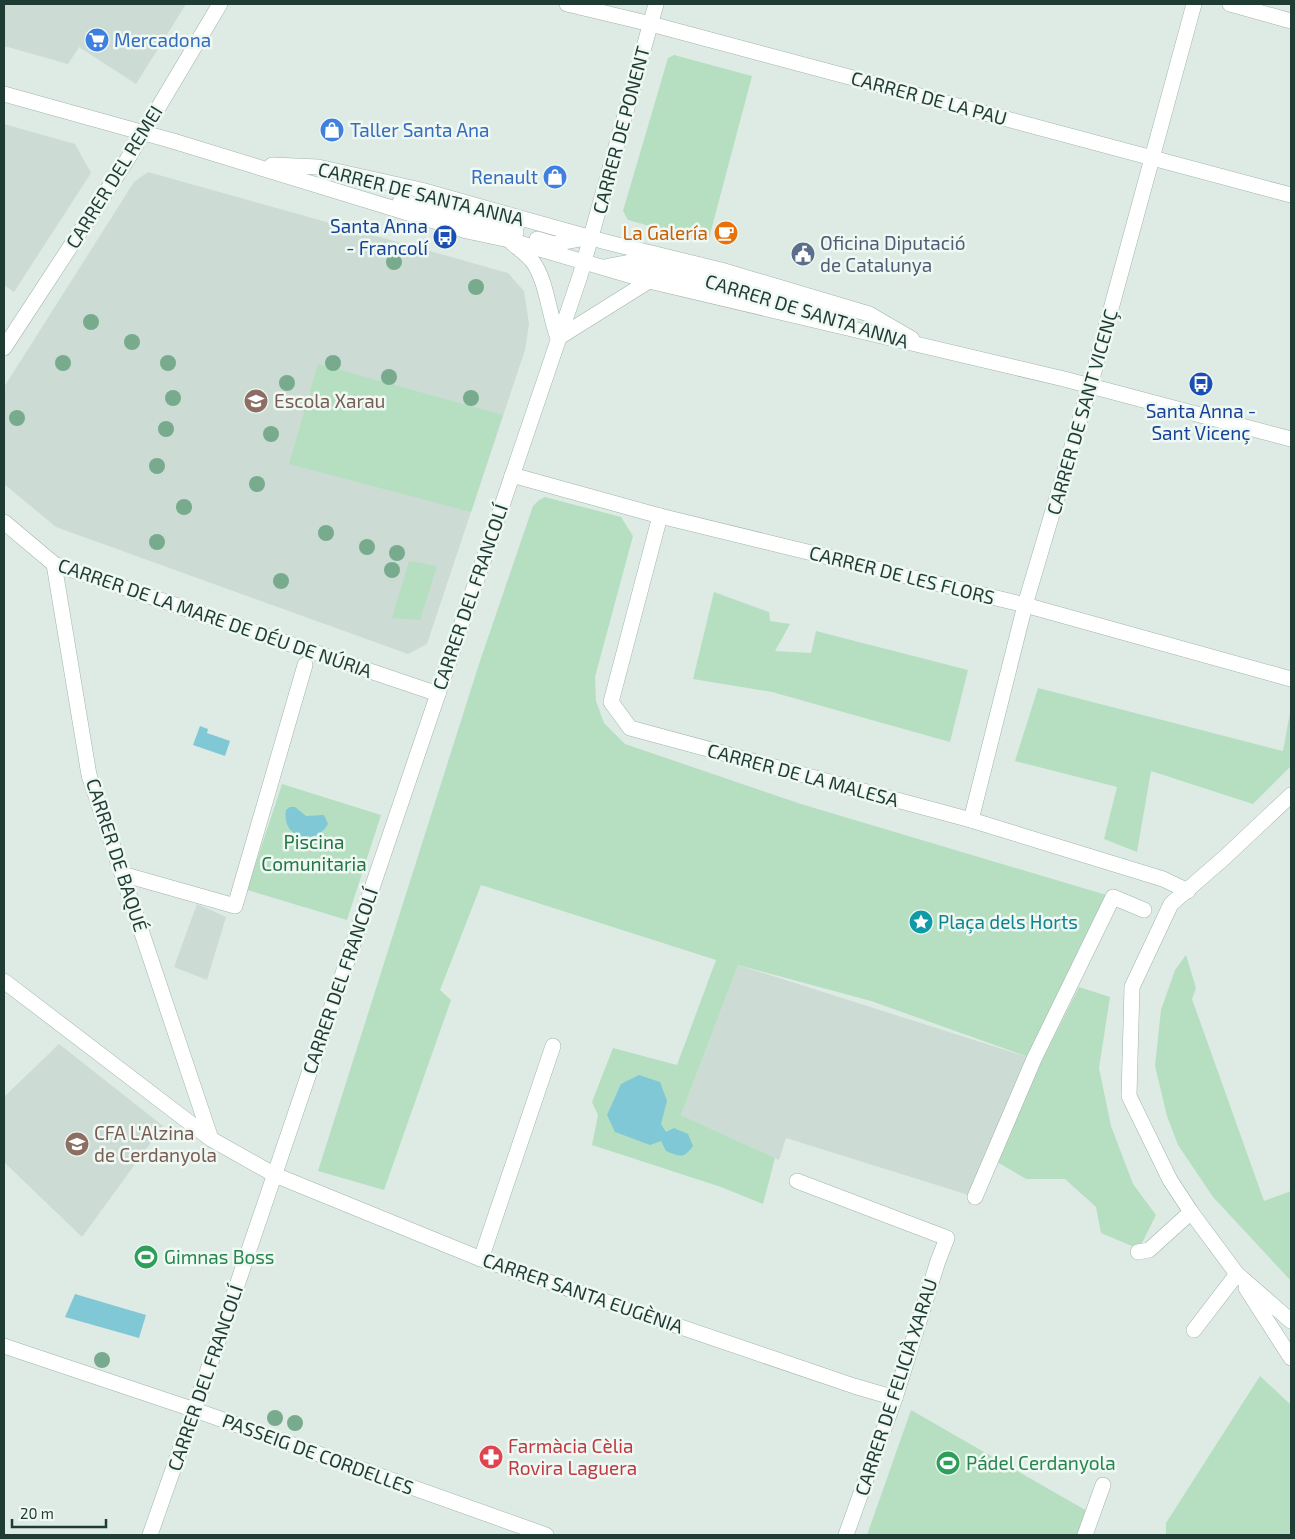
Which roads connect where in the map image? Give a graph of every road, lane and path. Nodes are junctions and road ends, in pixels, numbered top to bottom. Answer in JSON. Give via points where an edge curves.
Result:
{"nodes":[{"id":1,"x":220,"y":4,"type":"edge"},
{"id":2,"x":567,"y":4,"type":"edge"},
{"id":3,"x":656,"y":4,"type":"edge"},
{"id":4,"x":1194,"y":4,"type":"edge"},
{"id":5,"x":1230,"y":4,"type":"edge"},
{"id":6,"x":1291,"y":21,"type":"edge"},
{"id":7,"x":650,"y":24,"type":"junction"},
{"id":8,"x":4,"y":94,"type":"edge"},
{"id":9,"x":144,"y":132,"type":"junction"},
{"id":10,"x":1152,"y":158,"type":"junction"},
{"id":11,"x":248,"y":163,"type":"junction"},
{"id":12,"x":352,"y":195,"type":"junction"},
{"id":13,"x":1291,"y":195,"type":"edge"},
{"id":14,"x":592,"y":238,"type":"junction"},
{"id":15,"x":509,"y":240,"type":"junction"},
{"id":16,"x":583,"y":264,"type":"junction"},
{"id":17,"x":601,"y":267,"type":"junction"},
{"id":18,"x":648,"y":281,"type":"junction"},
{"id":19,"x":556,"y":331,"type":"junction"},
{"id":20,"x":925,"y":346,"type":"junction"},
{"id":21,"x":4,"y":348,"type":"edge"},
{"id":22,"x":1090,"y":386,"type":"junction"},
{"id":23,"x":1291,"y":439,"type":"edge"},
{"id":24,"x":512,"y":475,"type":"junction"},
{"id":25,"x":660,"y":516,"type":"junction"},
{"id":26,"x":4,"y":522,"type":"edge"},
{"id":27,"x":54,"y":564,"type":"junction"},
{"id":28,"x":1025,"y":605,"type":"junction"},
{"id":29,"x":305,"y":665,"type":"dead end"},
{"id":30,"x":1291,"y":679,"type":"edge"},
{"id":31,"x":438,"y":694,"type":"junction"},
{"id":32,"x":1291,"y":795,"type":"edge"},
{"id":33,"x":970,"y":820,"type":"junction"},
{"id":34,"x":122,"y":874,"type":"junction"},
{"id":35,"x":1188,"y":891,"type":"junction"},
{"id":36,"x":1144,"y":910,"type":"dead end"},
{"id":37,"x":4,"y":981,"type":"edge"},
{"id":38,"x":554,"y":1046,"type":"dead end"},
{"id":39,"x":211,"y":1139,"type":"junction"},
{"id":40,"x":275,"y":1176,"type":"junction"},
{"id":41,"x":797,"y":1181,"type":"dead end"},
{"id":42,"x":975,"y":1197,"type":"dead end"},
{"id":43,"x":1191,"y":1212,"type":"junction"},
{"id":44,"x":1138,"y":1252,"type":"dead end"},
{"id":45,"x":481,"y":1259,"type":"junction"},
{"id":46,"x":1237,"y":1274,"type":"junction"},
{"id":47,"x":1291,"y":1321,"type":"edge"},
{"id":48,"x":1194,"y":1330,"type":"dead end"},
{"id":49,"x":4,"y":1346,"type":"edge"},
{"id":50,"x":1291,"y":1358,"type":"edge"},
{"id":51,"x":895,"y":1398,"type":"junction"},
{"id":52,"x":195,"y":1410,"type":"junction"},
{"id":53,"x":1103,"y":1485,"type":"dead end"},
{"id":54,"x":150,"y":1535,"type":"edge"},
{"id":55,"x":546,"y":1535,"type":"edge"},
{"id":56,"x":846,"y":1535,"type":"edge"},
{"id":57,"x":1085,"y":1535,"type":"edge"}],
"edges":[{"from":1,"to":9,"type":"street","name":"CARRER DEL REMEI"},
{"from":2,"to":7,"type":"street","name":"CARRER DE LA PAU"},
{"from":3,"to":7,"type":"street","name":"CARRER DE PONENT"},
{"from":4,"to":10,"type":"street","name":"CARRER DE SANT VICENÇ"},
{"from":5,"to":6,"type":"street"},
{"from":7,"to":10,"type":"street","name":"CARRER DE LA PAU"},
{"from":7,"to":14,"type":"street","name":"CARRER DE PONENT"},
{"from":8,"to":9,"type":"street","name":"CARRER DE SANTA ANNA"},
{"from":9,"to":11,"type":"street","name":"CARRER DE SANTA ANNA"},
{"from":9,"to":21,"type":"street","name":"CARRER DEL REMEI"},
{"from":10,"to":13,"type":"street","name":"CARRER DE LA PAU"},
{"from":10,"to":22,"type":"street","name":"CARRER DE SANT VICENÇ"},
{"from":11,"to":12,"type":"street","name":"CARRER DE SANTA ANNA"},
{"from":11,"to":14,"type":"street","name":"CARRER DE SANTA ANNA","via":[[318,167],[421,190]]},
{"from":12,"to":14,"type":"street","name":"CARRER DE SANTA ANNA","via":[[432,207],[554,244]]},
{"from":12,"to":15,"type":"street","name":"CARRER DE SANTA ANNA","via":[[467,231]]},
{"from":14,"to":16,"type":"street","name":"CARRER DE PONENT"},
{"from":14,"to":20,"type":"street","name":"CARRER DE SANTA ANNA","via":[[721,270],[869,314]]},
{"from":15,"to":16,"type":"street","name":"CARRER DE SANTA ANNA"},
{"from":15,"to":19,"type":"street","via":[[533,262],[546,293]]},
{"from":16,"to":17,"type":"street","name":"CARRER DE SANTA ANNA"},
{"from":16,"to":19,"type":"street","name":"CARRER DEL FRANCOLÍ"},
{"from":17,"to":18,"type":"street","name":"CARRER DE SANTA ANNA"},
{"from":17,"to":20,"type":"street","name":"CARRER DE SANTA ANNA","via":[[630,262],[688,275]]},
{"from":18,"to":19,"type":"street","via":[[604,310]]},
{"from":18,"to":20,"type":"street","name":"CARRER DE SANTA ANNA"},
{"from":19,"to":24,"type":"street","name":"CARRER DEL FRANCOLÍ"},
{"from":20,"to":22,"type":"street","name":"CARRER DE SANTA ANNA"},
{"from":22,"to":23,"type":"street","name":"CARRER DE SANTA ANNA"},
{"from":22,"to":28,"type":"street","name":"CARRER DE SANT VICENÇ"},
{"from":24,"to":25,"type":"street","name":"CARRER DE LES FLORS"},
{"from":24,"to":31,"type":"street","name":"CARRER DEL FRANCOLÍ"},
{"from":25,"to":28,"type":"street","name":"CARRER DE LES FLORS"},
{"from":25,"to":33,"type":"street","name":"CARRER DE LA MALESA","via":[[611,702],[630,728]]},
{"from":26,"to":27,"type":"street","name":"CARRER DE LA MARE DE DÉU DE NÚRIA"},
{"from":27,"to":31,"type":"street","name":"CARRER DE LA MARE DE DÉU DE NÚRIA"},
{"from":27,"to":34,"type":"street","name":"CARRER DE BAQUÉ","via":[[89,775]]},
{"from":28,"to":30,"type":"street","name":"CARRER DE LES FLORS"},
{"from":28,"to":33,"type":"street","name":"CARRER DE SANT VICENÇ"},
{"from":29,"to":34,"type":"street","via":[[235,906]]},
{"from":31,"to":40,"type":"street","name":"CARRER DEL FRANCOLÍ"},
{"from":32,"to":35,"type":"street"},
{"from":33,"to":35,"type":"street","name":"CARRER DE LA MALESA","via":[[1163,879]]},
{"from":34,"to":39,"type":"street","name":"CARRER DE BAQUÉ"},
{"from":35,"to":43,"type":"street","via":[[1172,904],[1132,987],[1129,1096],[1170,1180]]},
{"from":36,"to":42,"type":"street","via":[[1113,897],[1034,1059]]},
{"from":37,"to":39,"type":"street","name":"CARRER SANTA EUGÈNIA"},
{"from":38,"to":45,"type":"street"},
{"from":39,"to":40,"type":"street","name":"CARRER SANTA EUGÈNIA"},
{"from":40,"to":45,"type":"street","name":"CARRER SANTA EUGÈNIA"},
{"from":40,"to":52,"type":"street","name":"CARRER DEL FRANCOLÍ"},
{"from":41,"to":51,"type":"street","name":"CARRER DE FELICIÀ XARAU","via":[[947,1238]]},
{"from":43,"to":44,"type":"street","via":[[1149,1250]]},
{"from":43,"to":46,"type":"street"},
{"from":45,"to":51,"type":"street","name":"CARRER SANTA EUGÈNIA"},
{"from":46,"to":47,"type":"street"},
{"from":46,"to":48,"type":"street"},
{"from":46,"to":50,"type":"street"},
{"from":49,"to":52,"type":"street","name":"PASSEIG DE CORDELLES"},
{"from":51,"to":56,"type":"street","name":"CARRER DE FELICIÀ XARAU"},
{"from":52,"to":54,"type":"street","name":"CARRER DEL FRANCOLÍ"},
{"from":52,"to":55,"type":"street","name":"PASSEIG DE CORDELLES"},
{"from":53,"to":57,"type":"street"}]}
